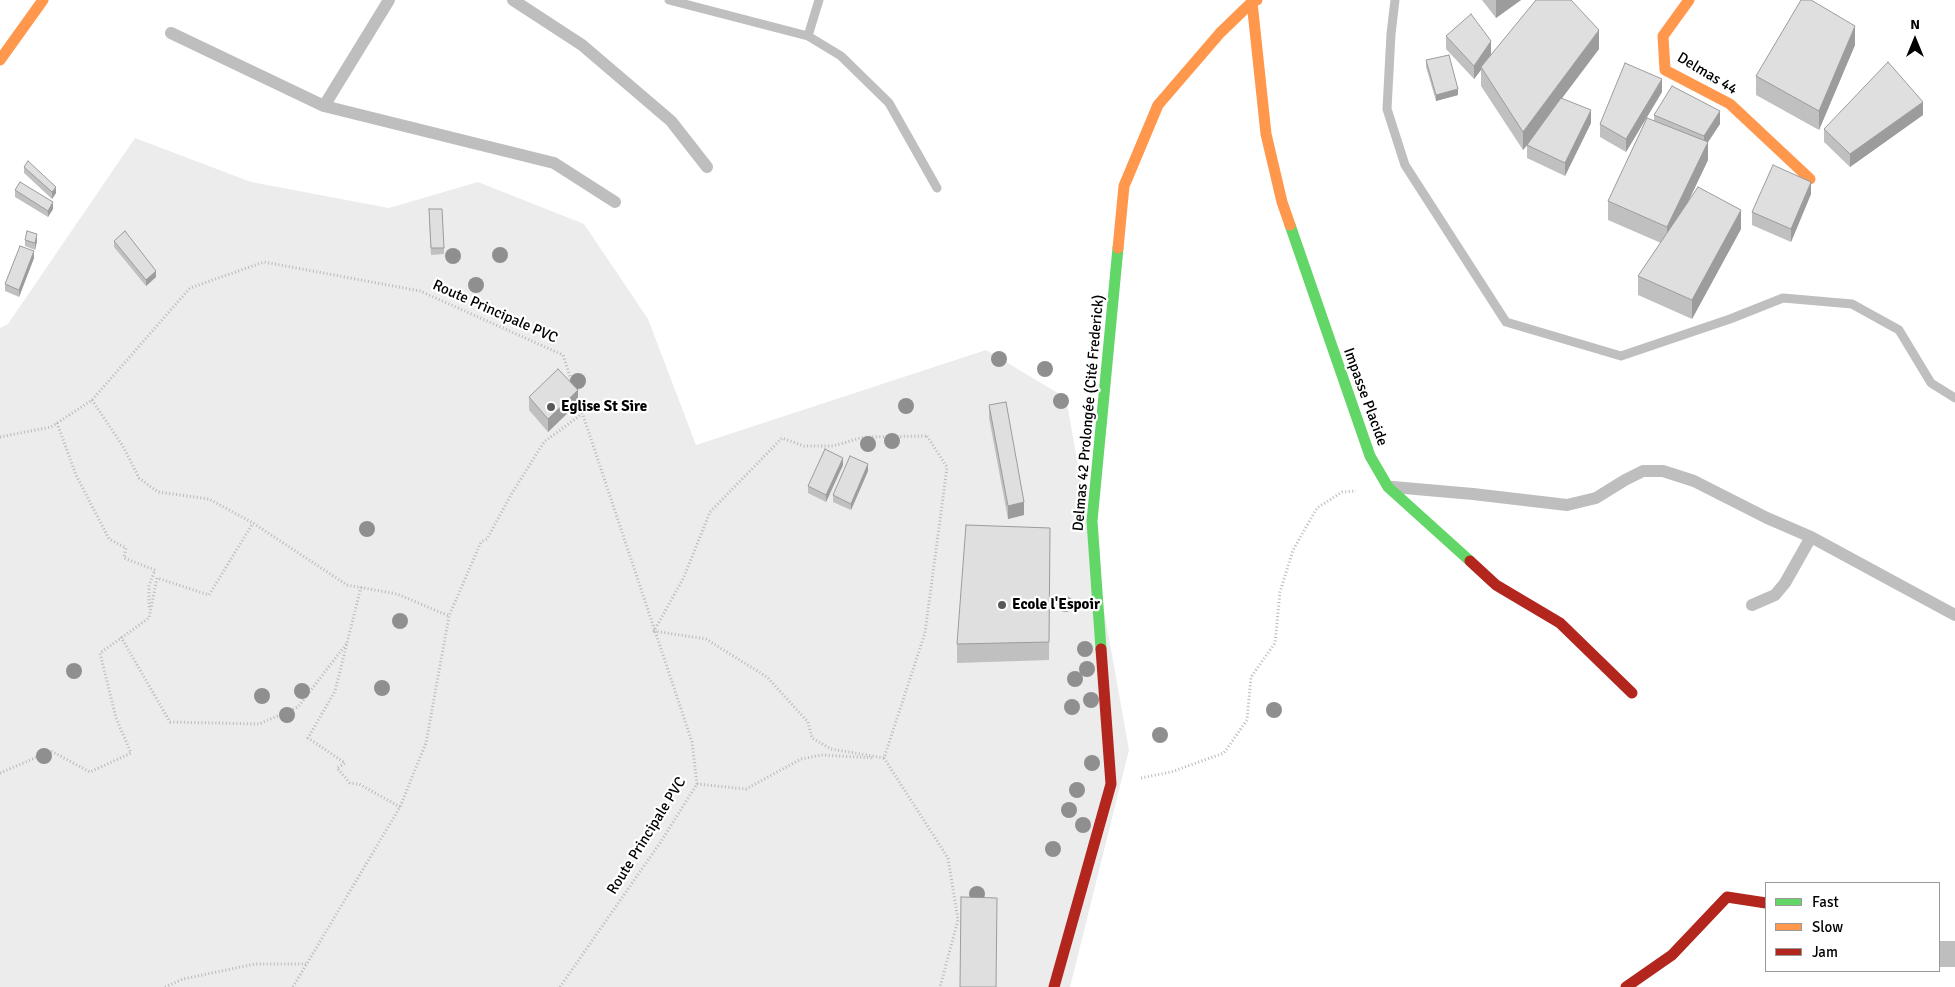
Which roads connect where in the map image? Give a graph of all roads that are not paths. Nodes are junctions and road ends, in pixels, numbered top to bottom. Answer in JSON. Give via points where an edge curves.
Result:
{"nodes":[{"id":1,"x":43,"y":0,"type":"edge"},
{"id":2,"x":389,"y":0,"type":"edge"},
{"id":3,"x":513,"y":0,"type":"edge"},
{"id":4,"x":1689,"y":0,"type":"edge"},
{"id":5,"x":1254,"y":1,"type":"edge"},
{"id":6,"x":171,"y":33,"type":"dead end"},
{"id":7,"x":0,"y":60,"type":"edge"},
{"id":8,"x":324,"y":106,"type":"junction"},
{"id":9,"x":707,"y":167,"type":"dead end"},
{"id":10,"x":1810,"y":179,"type":"edge"},
{"id":11,"x":614,"y":202,"type":"dead end"},
{"id":12,"x":1388,"y":486,"type":"junction"},
{"id":13,"x":1811,"y":537,"type":"junction"},
{"id":14,"x":1752,"y":606,"type":"dead end"},
{"id":15,"x":1955,"y":615,"type":"edge"},
{"id":16,"x":1632,"y":693,"type":"dead end"},
{"id":17,"x":1765,"y":903,"type":"edge"},
{"id":18,"x":1940,"y":954,"type":"edge"},
{"id":19,"x":1955,"y":954,"type":"edge"},
{"id":20,"x":1054,"y":987,"type":"edge"},
{"id":21,"x":1626,"y":987,"type":"edge"}],
"edges":[{"from":1,"to":7,"type":"street"},
{"from":2,"to":8,"type":"lane"},
{"from":3,"to":9,"type":"lane","via":[[582,45],[671,121]]},
{"from":4,"to":10,"type":"street","name":"Delmas 44","via":[[1663,36],[1665,70],[1730,104]]},
{"from":5,"to":12,"type":"street","name":"Impasse Placide","via":[[1266,134],[1282,202],[1370,456]]},
{"from":5,"to":20,"type":"street","name":"Delmas 42 Prolongée (Cité Frederick)","via":[[1220,33],[1158,105],[1124,186],[1092,521],[1111,784]]},
{"from":6,"to":8,"type":"lane"},
{"from":8,"to":11,"type":"lane","via":[[554,163]]},
{"from":12,"to":13,"type":"lane","via":[[1567,505],[1596,498],[1643,471],[1664,471],[1694,481]]},
{"from":12,"to":16,"type":"street","name":"Impasse Placide","via":[[1496,585],[1560,622]]},
{"from":13,"to":14,"type":"lane","via":[[1775,595]]},
{"from":13,"to":15,"type":"lane"},
{"from":17,"to":21,"type":"street","via":[[1727,897],[1672,956]]},
{"from":18,"to":19,"type":"street"}]}
